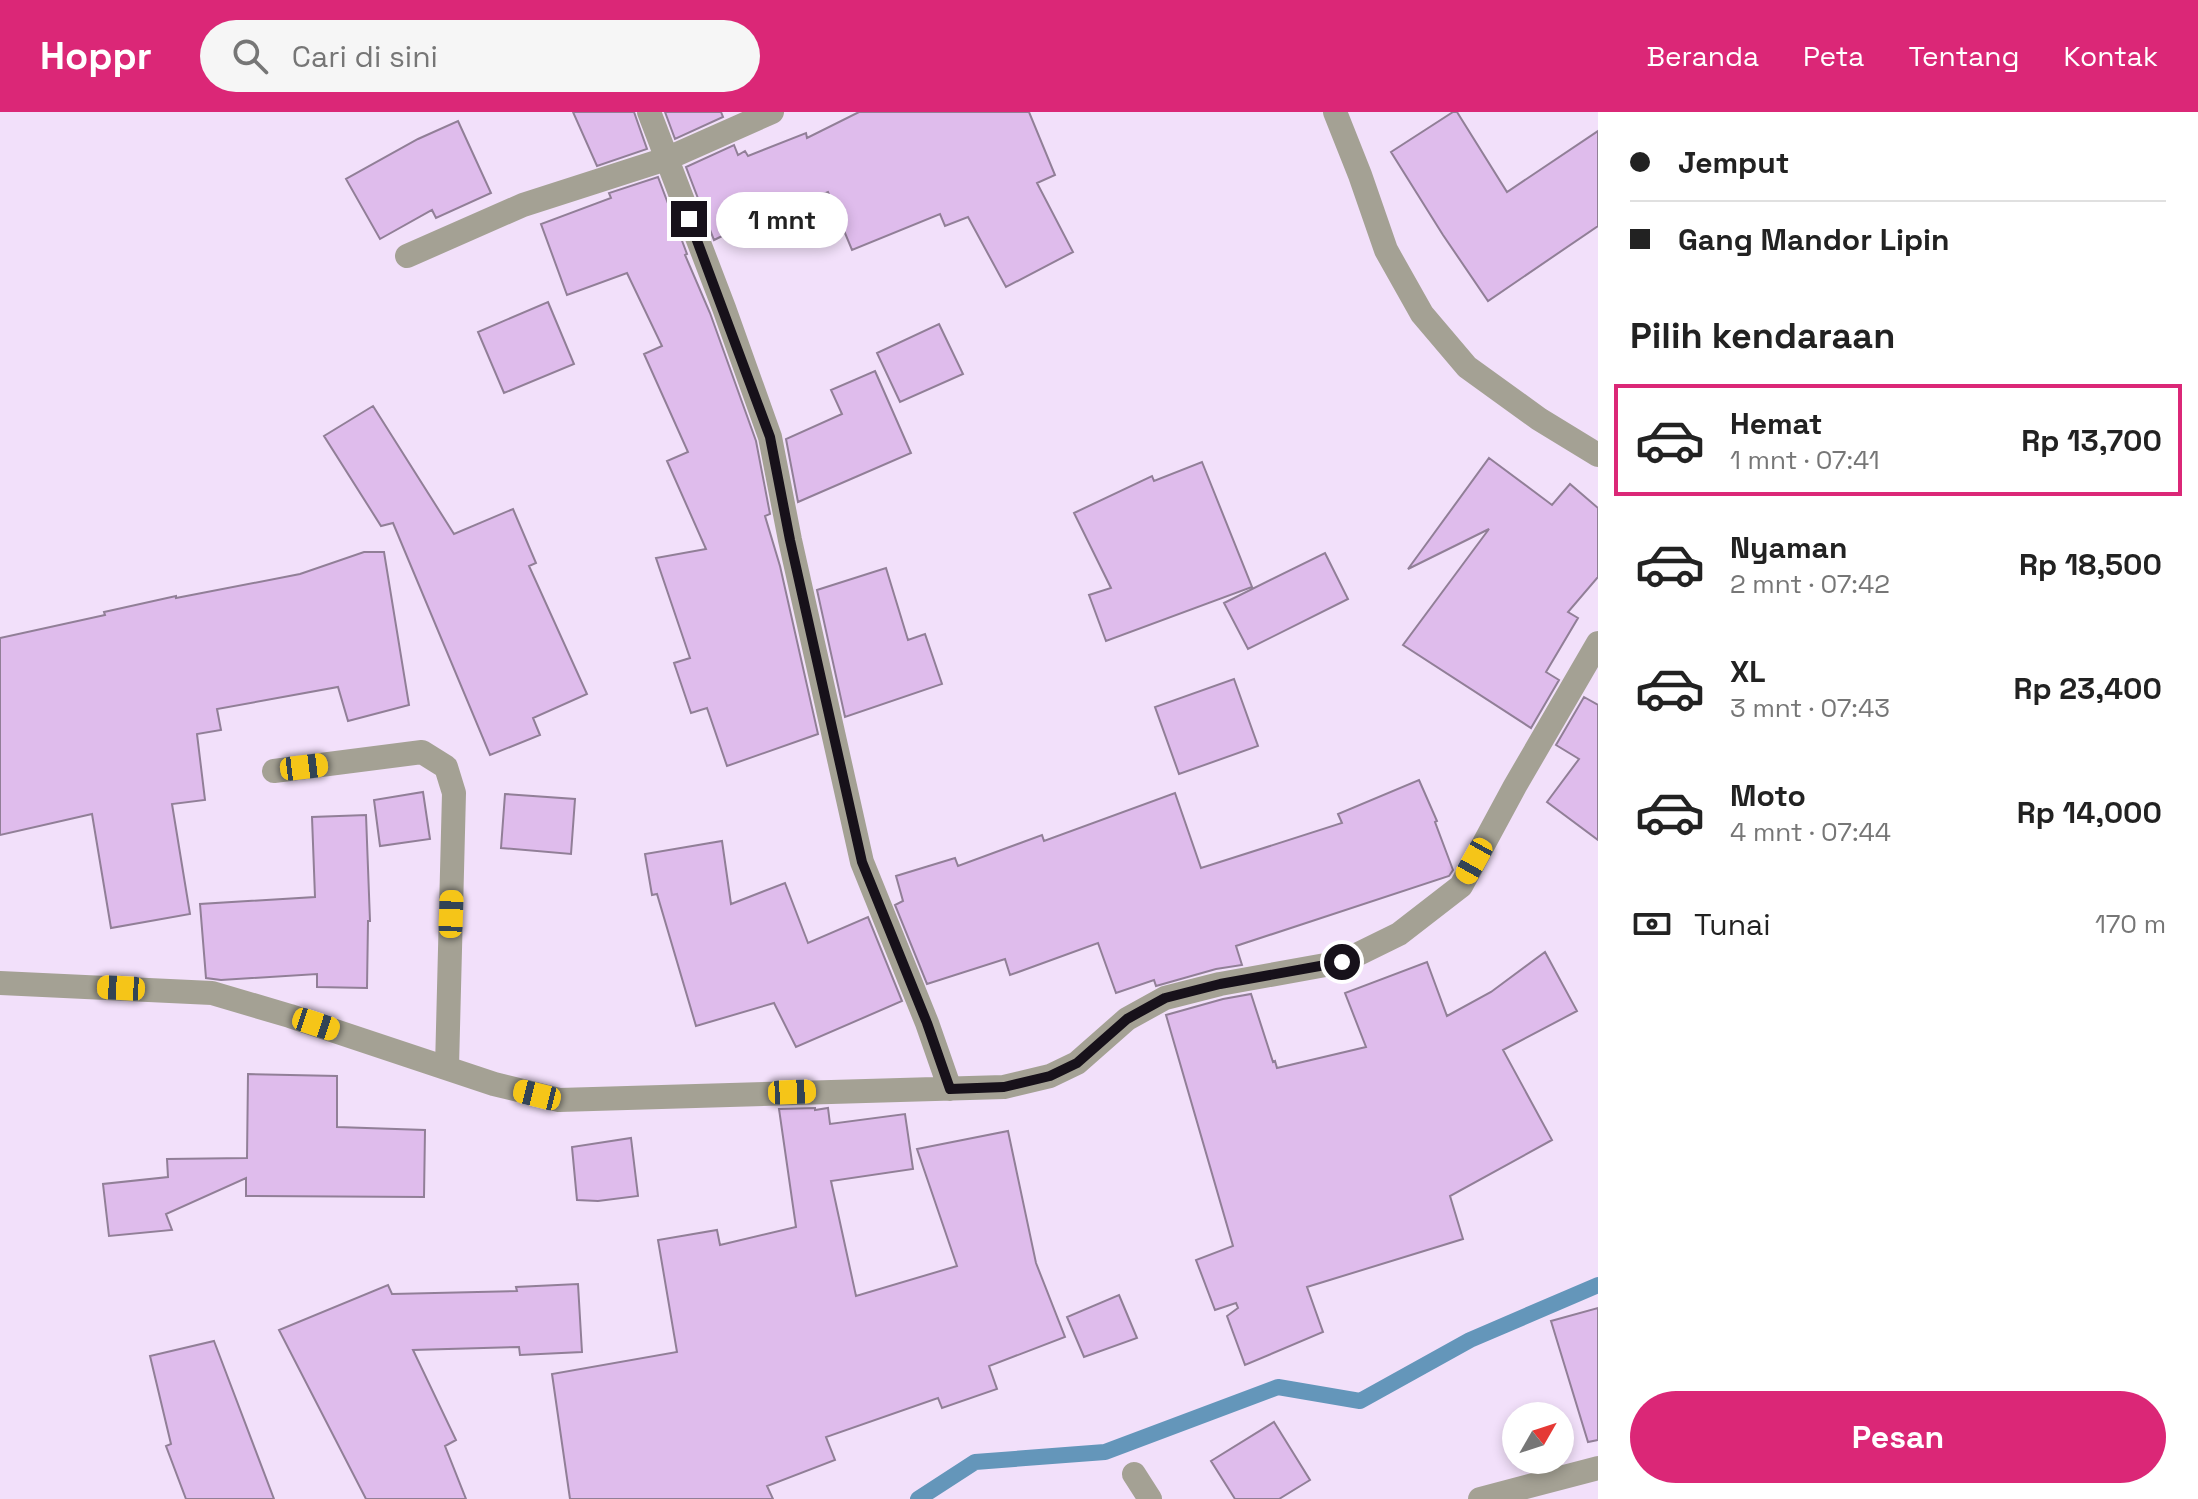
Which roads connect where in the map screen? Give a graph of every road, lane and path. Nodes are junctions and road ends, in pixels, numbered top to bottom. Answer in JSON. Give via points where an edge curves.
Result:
{"nodes":[{"id":1,"x":649,"y":112,"type":"edge"},
{"id":2,"x":772,"y":112,"type":"edge"},
{"id":3,"x":1341,"y":114,"type":"edge"},
{"id":4,"x":666,"y":159,"type":"junction"},
{"id":5,"x":407,"y":256,"type":"dead end"},
{"id":6,"x":1598,"y":455,"type":"edge"},
{"id":7,"x":1598,"y":643,"type":"edge"},
{"id":8,"x":274,"y":771,"type":"dead end"},
{"id":9,"x":0,"y":983,"type":"edge"},
{"id":10,"x":447,"y":1067,"type":"junction"},
{"id":11,"x":950,"y":1089,"type":"junction"},
{"id":12,"x":1598,"y":1468,"type":"edge"},
{"id":13,"x":1134,"y":1474,"type":"dead end"},
{"id":14,"x":1150,"y":1499,"type":"edge"},
{"id":15,"x":1480,"y":1499,"type":"edge"}],
"edges":[{"from":1,"to":4,"type":"street"},
{"from":2,"to":4,"type":"street"},
{"from":3,"to":6,"type":"street","via":[[1386,250],[1422,314],[1467,367]]},
{"from":4,"to":5,"type":"street","via":[[523,205]]},
{"from":4,"to":11,"type":"street","via":[[770,437],[862,862]]},
{"from":7,"to":11,"type":"street","via":[[1461,886],[1399,934],[1342,962],[1165,998],[1127,1019],[1077,1063],[1050,1076],[1004,1087]]},
{"from":8,"to":10,"type":"street","via":[[422,752],[446,767],[454,793]]},
{"from":9,"to":10,"type":"street","via":[[212,993]]},
{"from":10,"to":11,"type":"street","via":[[559,1100]]},
{"from":12,"to":15,"type":"street"},
{"from":13,"to":14,"type":"street"}]}
